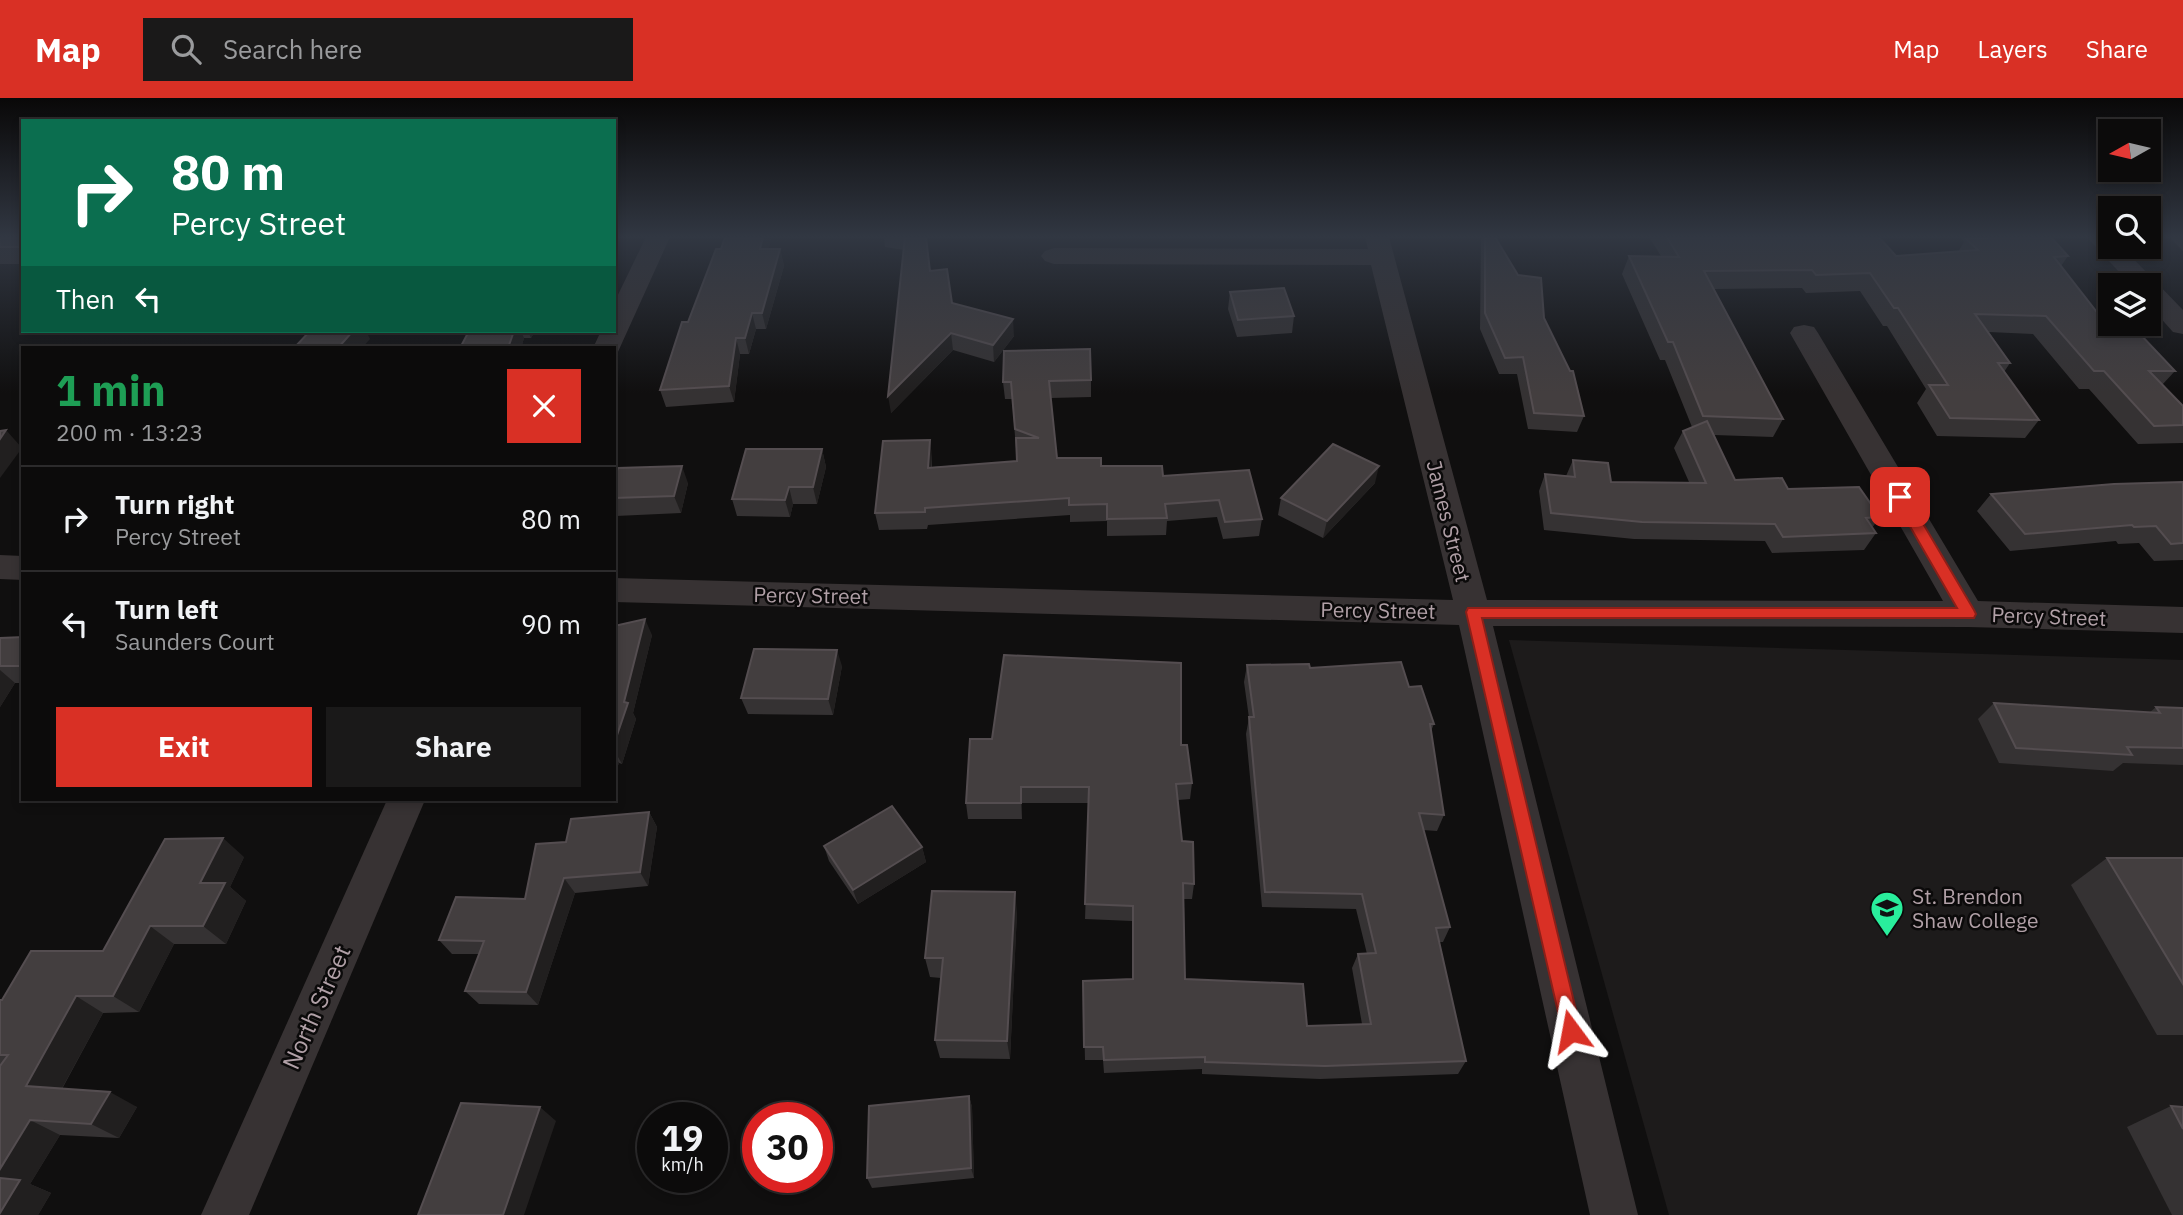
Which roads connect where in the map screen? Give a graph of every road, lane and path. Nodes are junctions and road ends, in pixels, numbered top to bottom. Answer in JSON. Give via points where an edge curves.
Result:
{"nodes":[{"id":1,"x":634,"y":289,"type":"edge"},
{"id":2,"x":1391,"y":289,"type":"edge"},
{"id":3,"x":2161,"y":302,"type":"edge"},
{"id":4,"x":2183,"y":326,"type":"edge"},
{"id":5,"x":616,"y":328,"type":"edge"},
{"id":6,"x":1804,"y":333,"type":"dead end"},
{"id":7,"x":0,"y":567,"type":"edge"},
{"id":8,"x":21,"y":568,"type":"edge"},
{"id":9,"x":616,"y":590,"type":"edge"},
{"id":10,"x":1473,"y":612,"type":"junction"},
{"id":11,"x":1968,"y":614,"type":"junction"},
{"id":12,"x":2183,"y":621,"type":"edge"},
{"id":13,"x":406,"y":801,"type":"edge"},
{"id":14,"x":225,"y":1215,"type":"edge"},
{"id":15,"x":1615,"y":1215,"type":"edge"}],
"edges":[{"from":1,"to":5,"type":"street"},
{"from":2,"to":10,"type":"street","name":"James Street"},
{"from":3,"to":4,"type":"street"},
{"from":6,"to":11,"type":"street"},
{"from":7,"to":8,"type":"street"},
{"from":9,"to":10,"type":"street","name":"Percy Street"},
{"from":10,"to":11,"type":"street","name":"Percy Street"},
{"from":10,"to":15,"type":"street","name":"James Street"},
{"from":11,"to":12,"type":"street","name":"Percy Street"},
{"from":13,"to":14,"type":"street","name":"North Street"}]}
